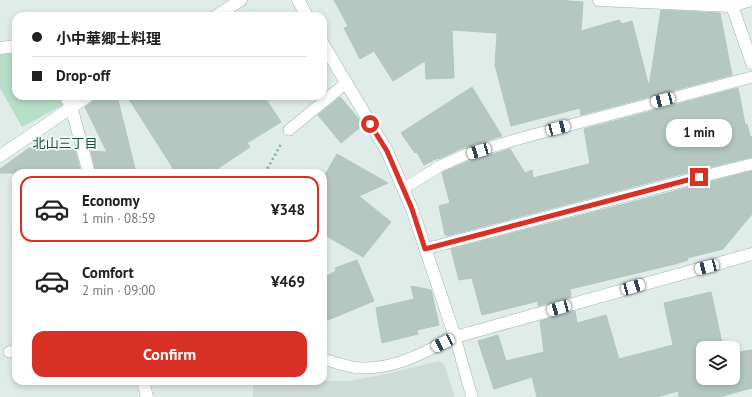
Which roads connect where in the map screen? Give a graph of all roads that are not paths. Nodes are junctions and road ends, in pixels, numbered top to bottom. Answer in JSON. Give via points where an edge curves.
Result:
{"nodes":[{"id":1,"x":241,"y":0,"type":"edge"},
{"id":2,"x":298,"y":0,"type":"edge"},
{"id":3,"x":599,"y":0,"type":"edge"},
{"id":4,"x":751,"y":0,"type":"edge"},
{"id":5,"x":731,"y":3,"type":"edge"},
{"id":6,"x":222,"y":12,"type":"edge"},
{"id":7,"x":305,"y":12,"type":"edge"},
{"id":8,"x":12,"y":46,"type":"edge"},
{"id":9,"x":0,"y":48,"type":"edge"},
{"id":10,"x":327,"y":51,"type":"edge"},
{"id":11,"x":752,"y":63,"type":"edge"},
{"id":12,"x":752,"y":78,"type":"edge"},
{"id":13,"x":346,"y":82,"type":"junction"},
{"id":14,"x":327,"y":98,"type":"edge"},
{"id":15,"x":325,"y":100,"type":"edge"},
{"id":16,"x":68,"y":101,"type":"edge"},
{"id":17,"x":289,"y":130,"type":"road end"},
{"id":18,"x":0,"y":156,"type":"edge"},
{"id":19,"x":752,"y":164,"type":"edge"},
{"id":20,"x":88,"y":169,"type":"edge"},
{"id":21,"x":403,"y":189,"type":"junction"},
{"id":22,"x":425,"y":249,"type":"junction"},
{"id":23,"x":752,"y":254,"type":"edge"},
{"id":24,"x":455,"y":337,"type":"junction"},
{"id":25,"x":327,"y":360,"type":"edge"},
{"id":26,"x":144,"y":385,"type":"edge"},
{"id":27,"x":147,"y":397,"type":"edge"},
{"id":28,"x":472,"y":397,"type":"edge"}],
"edges":[{"from":1,"to":6,"type":"street"},
{"from":2,"to":7,"type":"street"},
{"from":3,"to":5,"type":"street"},
{"from":4,"to":5,"type":"street"},
{"from":5,"to":11,"type":"street"},
{"from":8,"to":9,"type":"street"},
{"from":10,"to":13,"type":"street"},
{"from":12,"to":21,"type":"lane","via":[[467,154],[440,166]]},
{"from":13,"to":14,"type":"lane"},
{"from":13,"to":21,"type":"street","via":[[387,151]]},
{"from":15,"to":17,"type":"lane"},
{"from":16,"to":18,"type":"street"},
{"from":16,"to":20,"type":"street"},
{"from":19,"to":22,"type":"lane"},
{"from":21,"to":22,"type":"street"},
{"from":22,"to":24,"type":"street"},
{"from":23,"to":24,"type":"street"},
{"from":24,"to":25,"type":"lane","via":[[410,360],[383,367],[361,368]]},
{"from":24,"to":28,"type":"lane"},
{"from":26,"to":27,"type":"street"}]}
